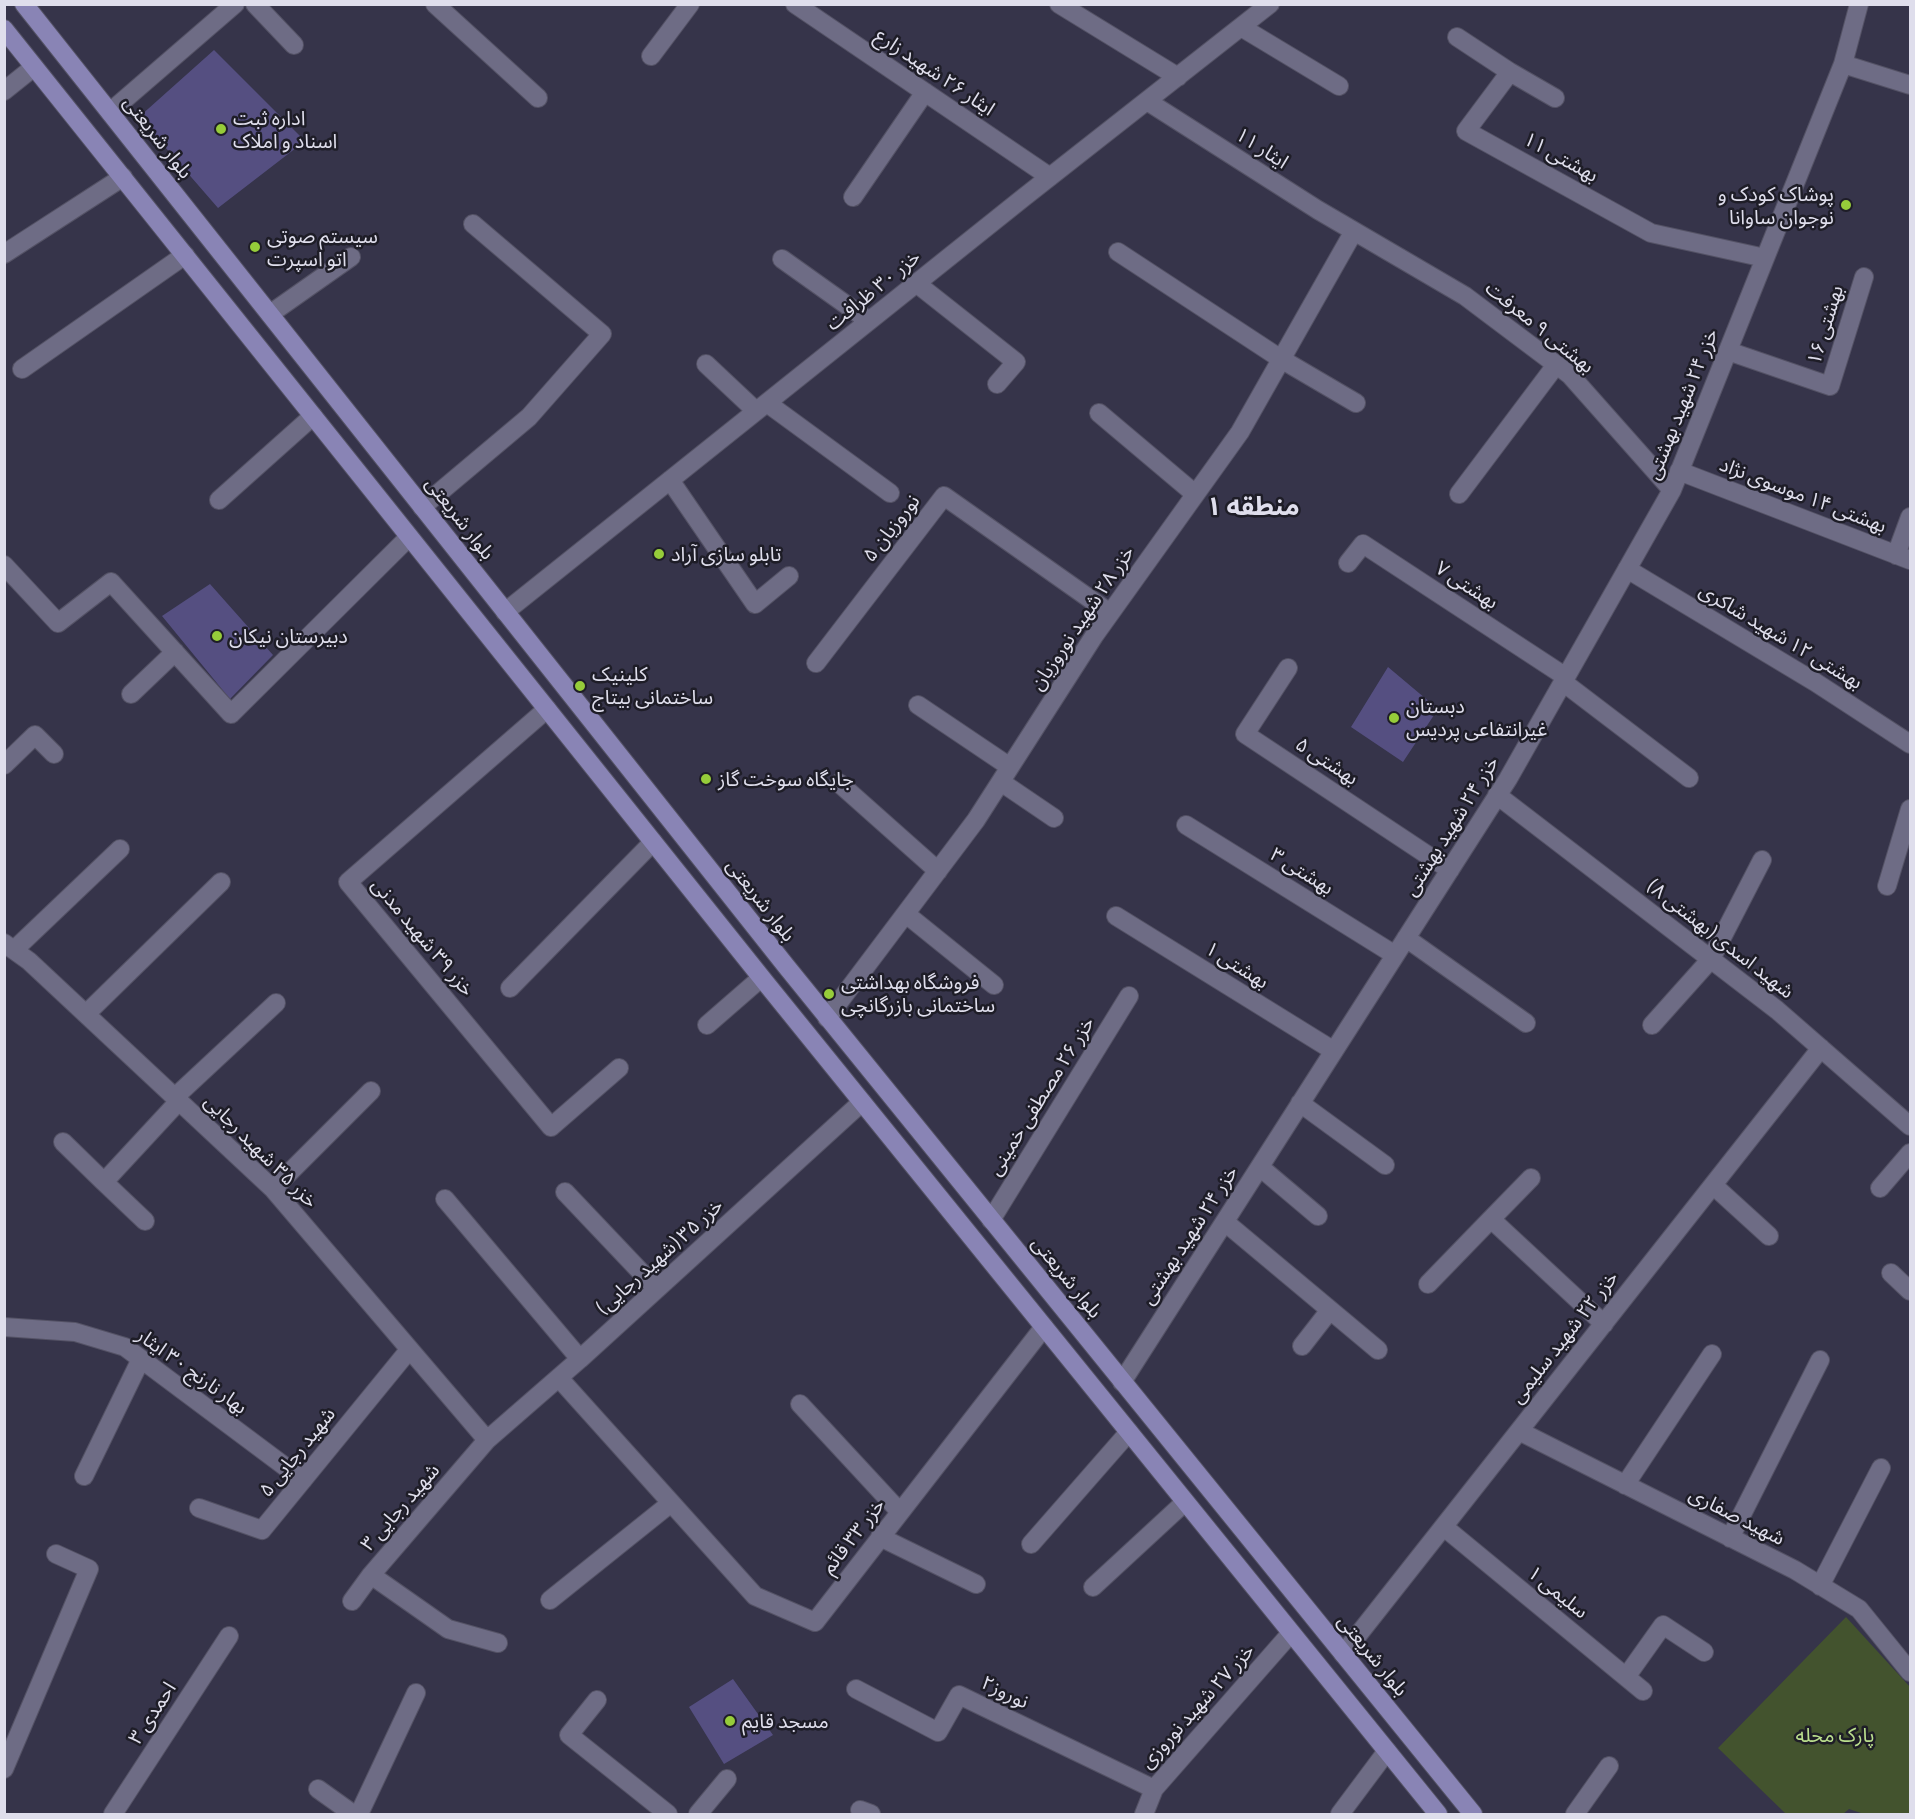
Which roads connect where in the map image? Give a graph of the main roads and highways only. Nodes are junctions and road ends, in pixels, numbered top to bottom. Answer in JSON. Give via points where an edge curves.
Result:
{"nodes":[{"id":1,"x":24,"y":4,"type":"edge"},
{"id":2,"x":4,"y":29,"type":"edge"},
{"id":3,"x":369,"y":440,"type":"junction"},
{"id":4,"x":345,"y":457,"type":"junction"},
{"id":5,"x":1464,"y":1812,"type":"edge"},
{"id":6,"x":1438,"y":1815,"type":"edge"}],
"edges":[{"from":1,"to":3,"type":"main road","name":"بلوار شریعتی"},
{"from":2,"to":4,"type":"main road"},
{"from":3,"to":4,"type":"main road"},
{"from":3,"to":5,"type":"main road","name":"بلوار شریعتی","via":[[827,1018],[1343,1654]]},
{"from":4,"to":6,"type":"main road"}]}
